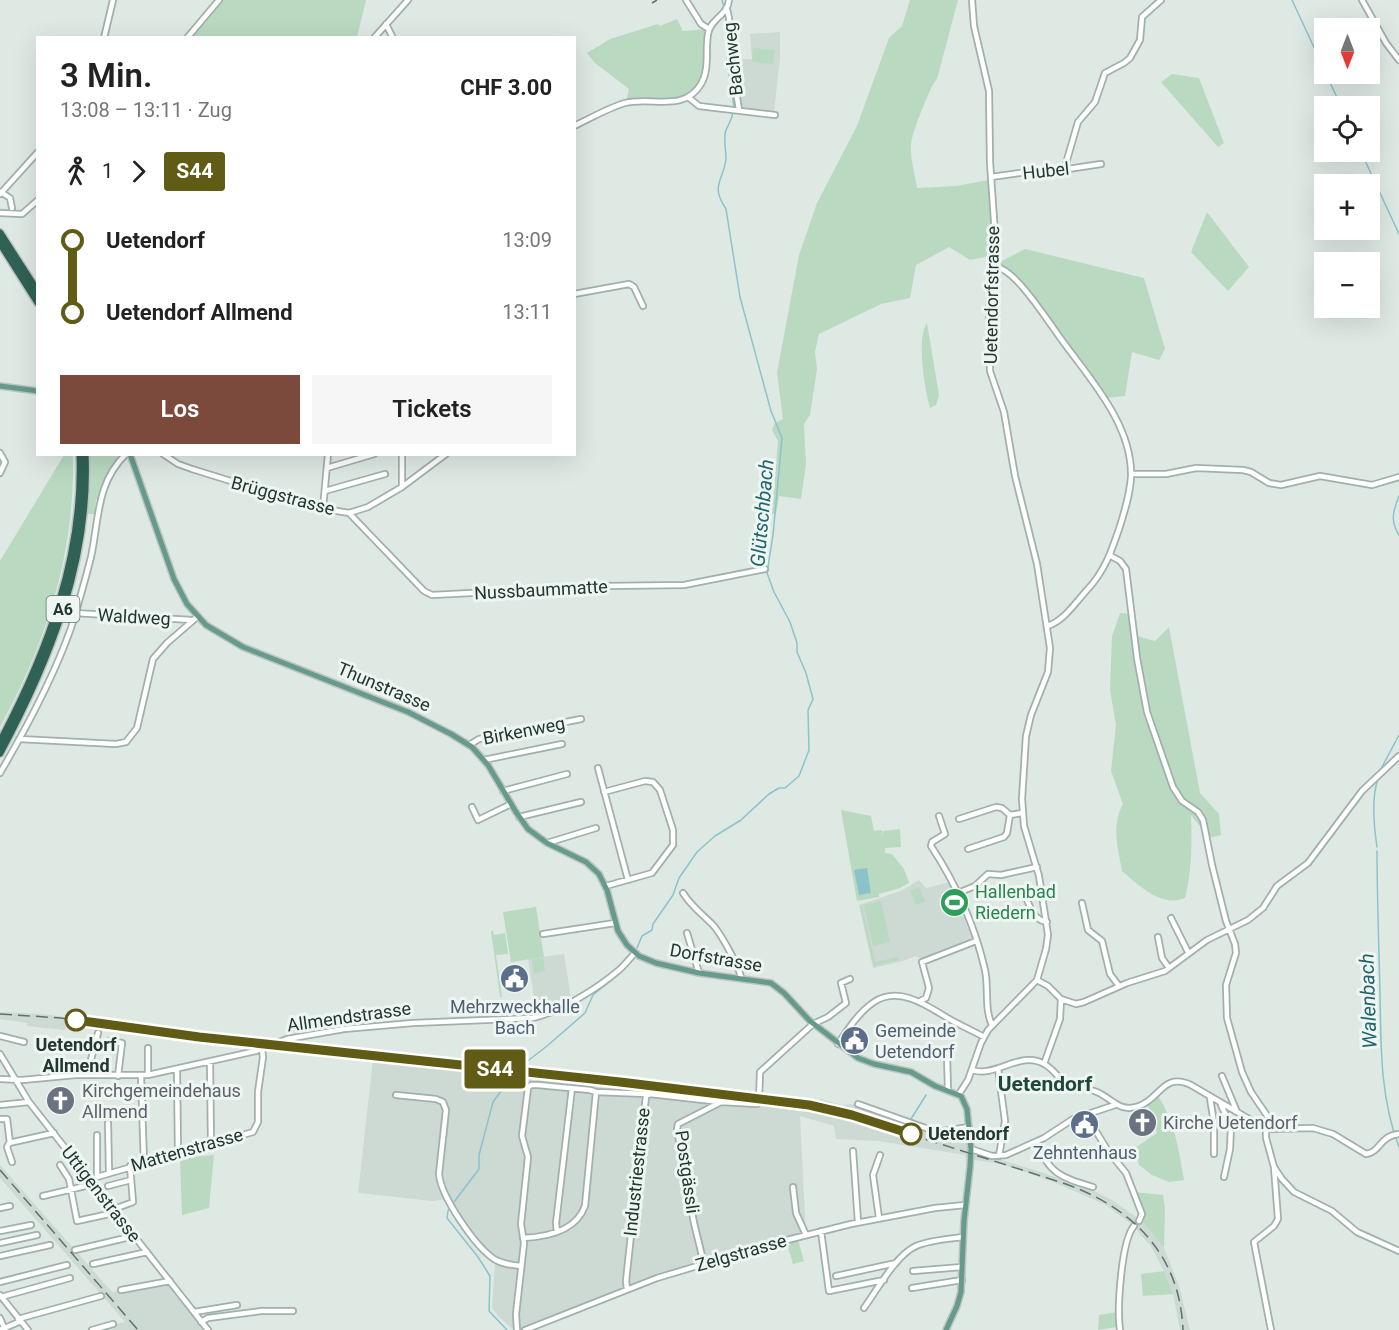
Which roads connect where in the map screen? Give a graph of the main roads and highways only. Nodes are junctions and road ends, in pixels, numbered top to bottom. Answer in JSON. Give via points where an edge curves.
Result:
{"nodes":[{"id":1,"x":0,"y":233,"type":"edge"},
{"id":2,"x":0,"y":243,"type":"edge"},
{"id":3,"x":36,"y":289,"type":"edge"},
{"id":4,"x":36,"y":300,"type":"edge"},
{"id":5,"x":0,"y":386,"type":"edge"},
{"id":6,"x":36,"y":391,"type":"edge"},
{"id":7,"x":80,"y":456,"type":"edge"},
{"id":8,"x":85,"y":456,"type":"edge"},
{"id":9,"x":129,"y":456,"type":"edge"},
{"id":10,"x":0,"y":742,"type":"edge"},
{"id":11,"x":0,"y":753,"type":"edge"},
{"id":12,"x":635,"y":952,"type":"joint"},
{"id":13,"x":946,"y":1330,"type":"edge"}],
"edges":[{"from":1,"to":3,"type":"highway"},
{"from":2,"to":4,"type":"highway"},
{"from":5,"to":6,"type":"main road"},
{"from":7,"to":10,"type":"highway","number":"A6","via":[[78,518],[63,590],[36,666]]},
{"from":8,"to":11,"type":"highway","number":"A6","via":[[83,518],[68,591],[45,659]]},
{"from":9,"to":12,"type":"main road","name":"Thunstrasse","via":[[172,575],[195,618],[237,644],[398,708],[469,745],[484,760],[530,831],[591,864],[606,886],[622,938]]},
{"from":12,"to":13,"type":"main road","name":"Dorfstrasse","via":[[656,963],[774,985],[813,1024],[863,1060],[909,1072],[959,1094],[966,1103],[971,1149],[962,1280],[957,1306]]}]}
